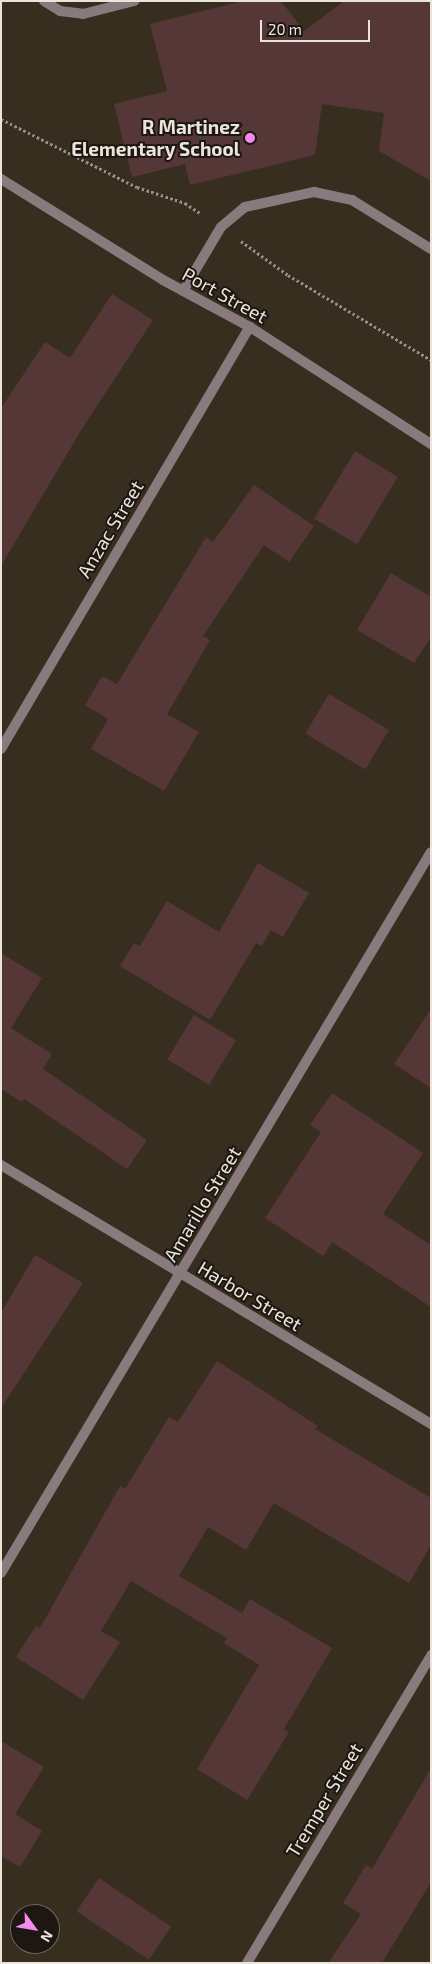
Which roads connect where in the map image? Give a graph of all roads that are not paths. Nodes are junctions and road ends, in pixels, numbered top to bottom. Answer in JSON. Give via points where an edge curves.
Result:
{"nodes":[{"id":1,"x":44,"y":1,"type":"edge"},
{"id":2,"x":134,"y":1,"type":"edge"},
{"id":3,"x":1,"y":179,"type":"edge"},
{"id":4,"x":431,"y":249,"type":"edge"},
{"id":5,"x":183,"y":291,"type":"junction"},
{"id":6,"x":250,"y":327,"type":"junction"},
{"id":7,"x":431,"y":444,"type":"edge"},
{"id":8,"x":1,"y":749,"type":"edge"},
{"id":9,"x":431,"y":852,"type":"edge"},
{"id":10,"x":1,"y":1165,"type":"edge"},
{"id":11,"x":181,"y":1275,"type":"junction"},
{"id":12,"x":431,"y":1424,"type":"edge"},
{"id":13,"x":1,"y":1573,"type":"edge"},
{"id":14,"x":431,"y":1655,"type":"edge"},
{"id":15,"x":247,"y":1963,"type":"edge"}],
"edges":[{"from":1,"to":2,"type":"street","via":[[60,11],[83,14]]},
{"from":3,"to":5,"type":"street","name":"Port Street"},
{"from":4,"to":5,"type":"street","via":[[352,200],[314,192],[245,207],[221,227]]},
{"from":5,"to":6,"type":"street","name":"Port Street"},
{"from":6,"to":7,"type":"street","name":"Port Street"},
{"from":6,"to":8,"type":"street","name":"Anzac Street"},
{"from":9,"to":11,"type":"street","name":"Amarillo Street"},
{"from":10,"to":11,"type":"street","name":"Harbor Street"},
{"from":11,"to":12,"type":"street","name":"Harbor Street"},
{"from":11,"to":13,"type":"street","name":"Amarillo Street"},
{"from":14,"to":15,"type":"street","name":"Tremper Street"}]}
